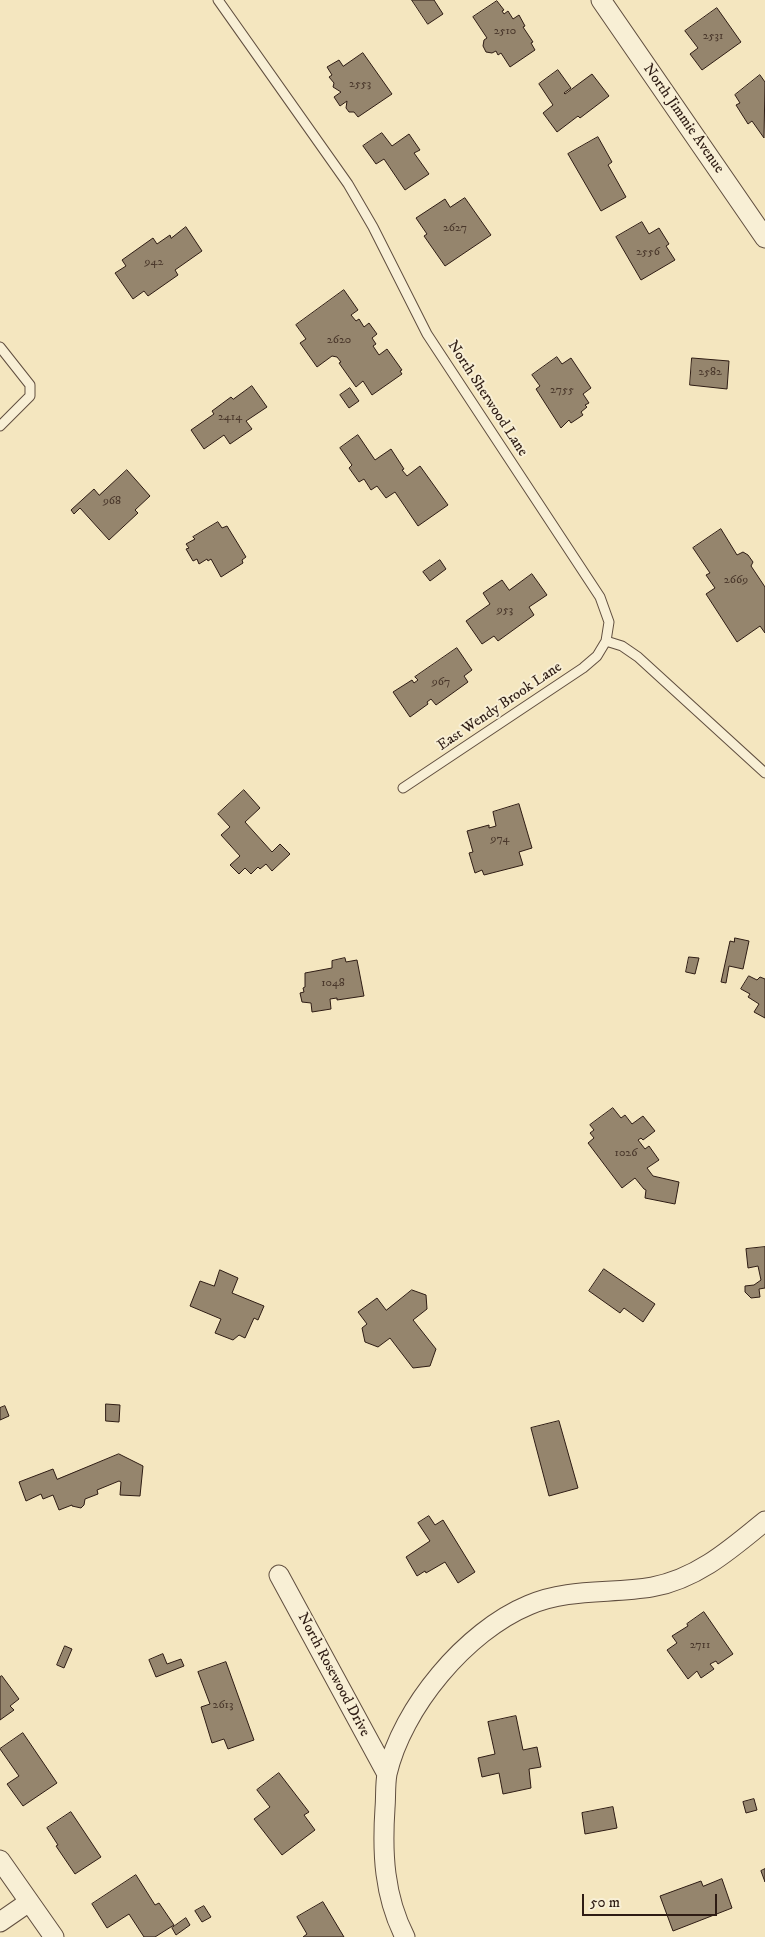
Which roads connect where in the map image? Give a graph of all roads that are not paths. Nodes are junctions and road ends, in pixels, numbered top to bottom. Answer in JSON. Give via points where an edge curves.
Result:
{"nodes":[{"id":1,"x":218,"y":0,"type":"edge"},
{"id":2,"x":601,"y":0,"type":"edge"},
{"id":3,"x":765,"y":238,"type":"edge"},
{"id":4,"x":0,"y":347,"type":"edge"},
{"id":5,"x":0,"y":426,"type":"edge"},
{"id":6,"x":606,"y":642,"type":"junction"},
{"id":7,"x":765,"y":774,"type":"edge"},
{"id":8,"x":404,"y":788,"type":"dead end"},
{"id":9,"x":765,"y":1521,"type":"edge"},
{"id":10,"x":280,"y":1575,"type":"dead end"},
{"id":11,"x":387,"y":1774,"type":"junction"},
{"id":12,"x":0,"y":1860,"type":"edge"},
{"id":13,"x":29,"y":1902,"type":"junction"},
{"id":14,"x":0,"y":1922,"type":"edge"},
{"id":15,"x":54,"y":1937,"type":"edge"},
{"id":16,"x":405,"y":1937,"type":"edge"}],
"edges":[{"from":1,"to":6,"type":"lane","name":"North Sherwood Lane","via":[[348,184],[427,334],[600,598],[609,622]]},
{"from":2,"to":3,"type":"street","name":"North Jimmie Avenue"},
{"from":4,"to":5,"type":"lane","via":[[30,385],[30,396]]},
{"from":6,"to":7,"type":"lane","via":[[622,646],[638,657]]},
{"from":6,"to":8,"type":"lane","name":"East Wendy Brook Lane","via":[[597,656],[583,668]]},
{"from":9,"to":11,"type":"street","via":[[717,1560],[687,1576],[652,1587],[571,1593],[529,1605],[493,1625],[440,1674],[418,1704],[400,1738]]},
{"from":10,"to":11,"type":"street","name":"North Rosewood Drive"},
{"from":11,"to":16,"type":"street","via":[[384,1868],[389,1896]]},
{"from":12,"to":13,"type":"street"},
{"from":13,"to":14,"type":"street"},
{"from":13,"to":15,"type":"street"}]}
